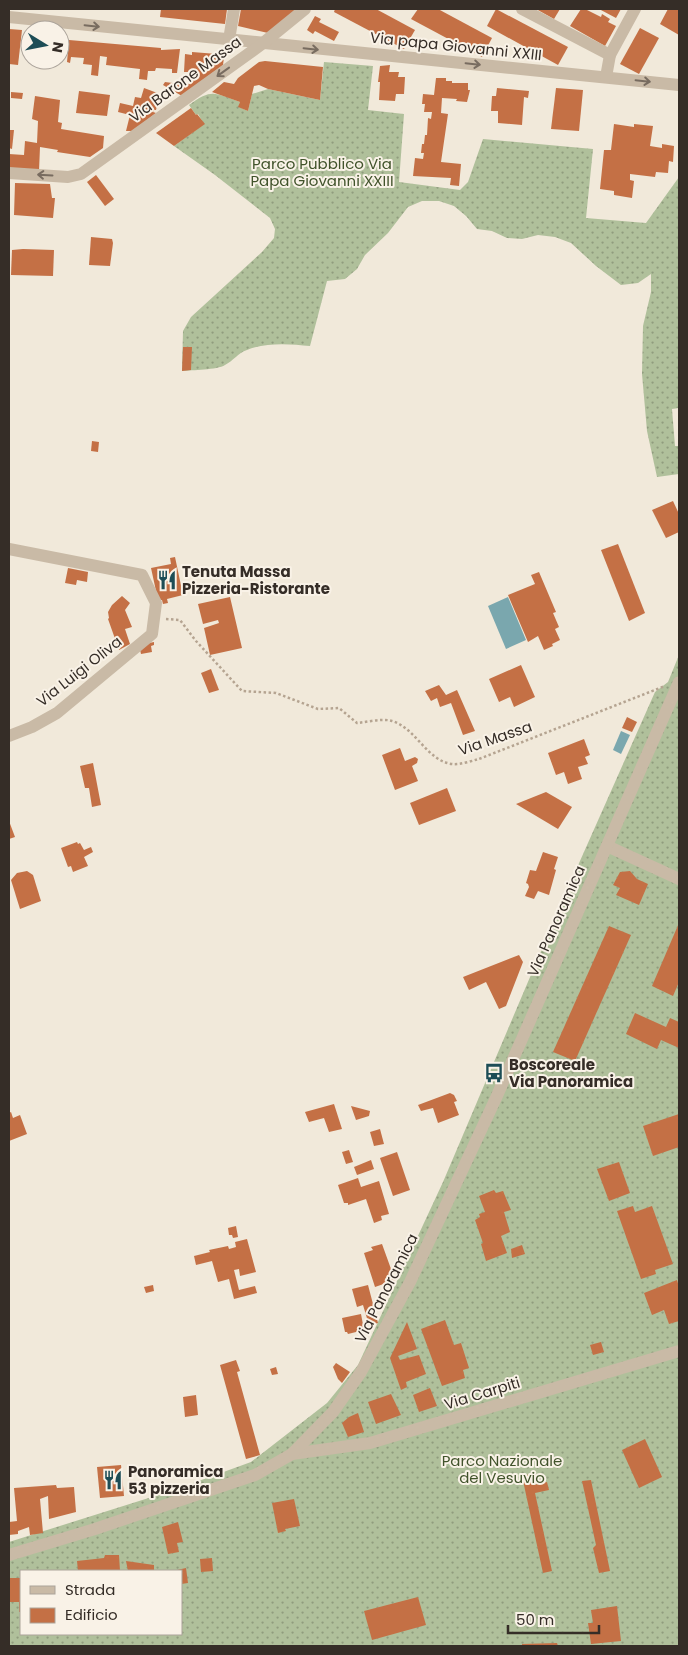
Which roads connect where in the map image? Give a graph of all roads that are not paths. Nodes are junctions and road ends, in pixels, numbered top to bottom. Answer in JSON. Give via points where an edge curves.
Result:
{"nodes":[{"id":1,"x":234,"y":9,"type":"edge"},
{"id":2,"x":305,"y":9,"type":"edge"},
{"id":3,"x":522,"y":9,"type":"edge"},
{"id":4,"x":635,"y":9,"type":"edge"},
{"id":5,"x":9,"y":17,"type":"edge"},
{"id":6,"x":229,"y":40,"type":"junction"},
{"id":7,"x":262,"y":44,"type":"junction"},
{"id":8,"x":610,"y":55,"type":"junction"},
{"id":9,"x":606,"y":77,"type":"junction"},
{"id":10,"x":679,"y":85,"type":"edge"},
{"id":11,"x":9,"y":173,"type":"edge"},
{"id":12,"x":9,"y":549,"type":"edge"},
{"id":13,"x":675,"y":683,"type":"edge"},
{"id":14,"x":676,"y":698,"type":"edge"},
{"id":15,"x":9,"y":736,"type":"edge"},
{"id":16,"x":607,"y":846,"type":"junction"},
{"id":17,"x":679,"y":880,"type":"edge"},
{"id":18,"x":679,"y":1351,"type":"edge"},
{"id":19,"x":292,"y":1454,"type":"junction"},
{"id":20,"x":9,"y":1555,"type":"edge"}],
"edges":[{"from":1,"to":6,"type":"street"},
{"from":2,"to":7,"type":"street","name":"Via Barone Massa"},
{"from":3,"to":8,"type":"street"},
{"from":4,"to":8,"type":"street"},
{"from":5,"to":6,"type":"street","name":"Via papa Giovanni XXIII","one_way":true},
{"from":6,"to":7,"type":"street","name":"Via papa Giovanni XXIII"},
{"from":7,"to":9,"type":"street","name":"Via papa Giovanni XXIII","one_way":true},
{"from":7,"to":11,"type":"street","name":"Via Barone Massa","one_way":true,"via":[[81,174],[68,177]]},
{"from":8,"to":9,"type":"street"},
{"from":9,"to":10,"type":"street","name":"Via papa Giovanni XXIII","one_way":true},
{"from":12,"to":15,"type":"street","name":"Via Luigi Oliva","via":[[142,575],[156,603],[152,634],[57,713]]},
{"from":13,"to":14,"type":"street","name":"Via Panoramica"},
{"from":14,"to":16,"type":"street","name":"Via Panoramica"},
{"from":16,"to":17,"type":"street"},
{"from":16,"to":19,"type":"street","name":"Via Panoramica","via":[[496,1098],[410,1282],[362,1372],[333,1412]]},
{"from":18,"to":19,"type":"street","name":"Via Carpiti","via":[[370,1443]]},
{"from":19,"to":20,"type":"street","name":"Via Panoramica","via":[[246,1479]]}]}
